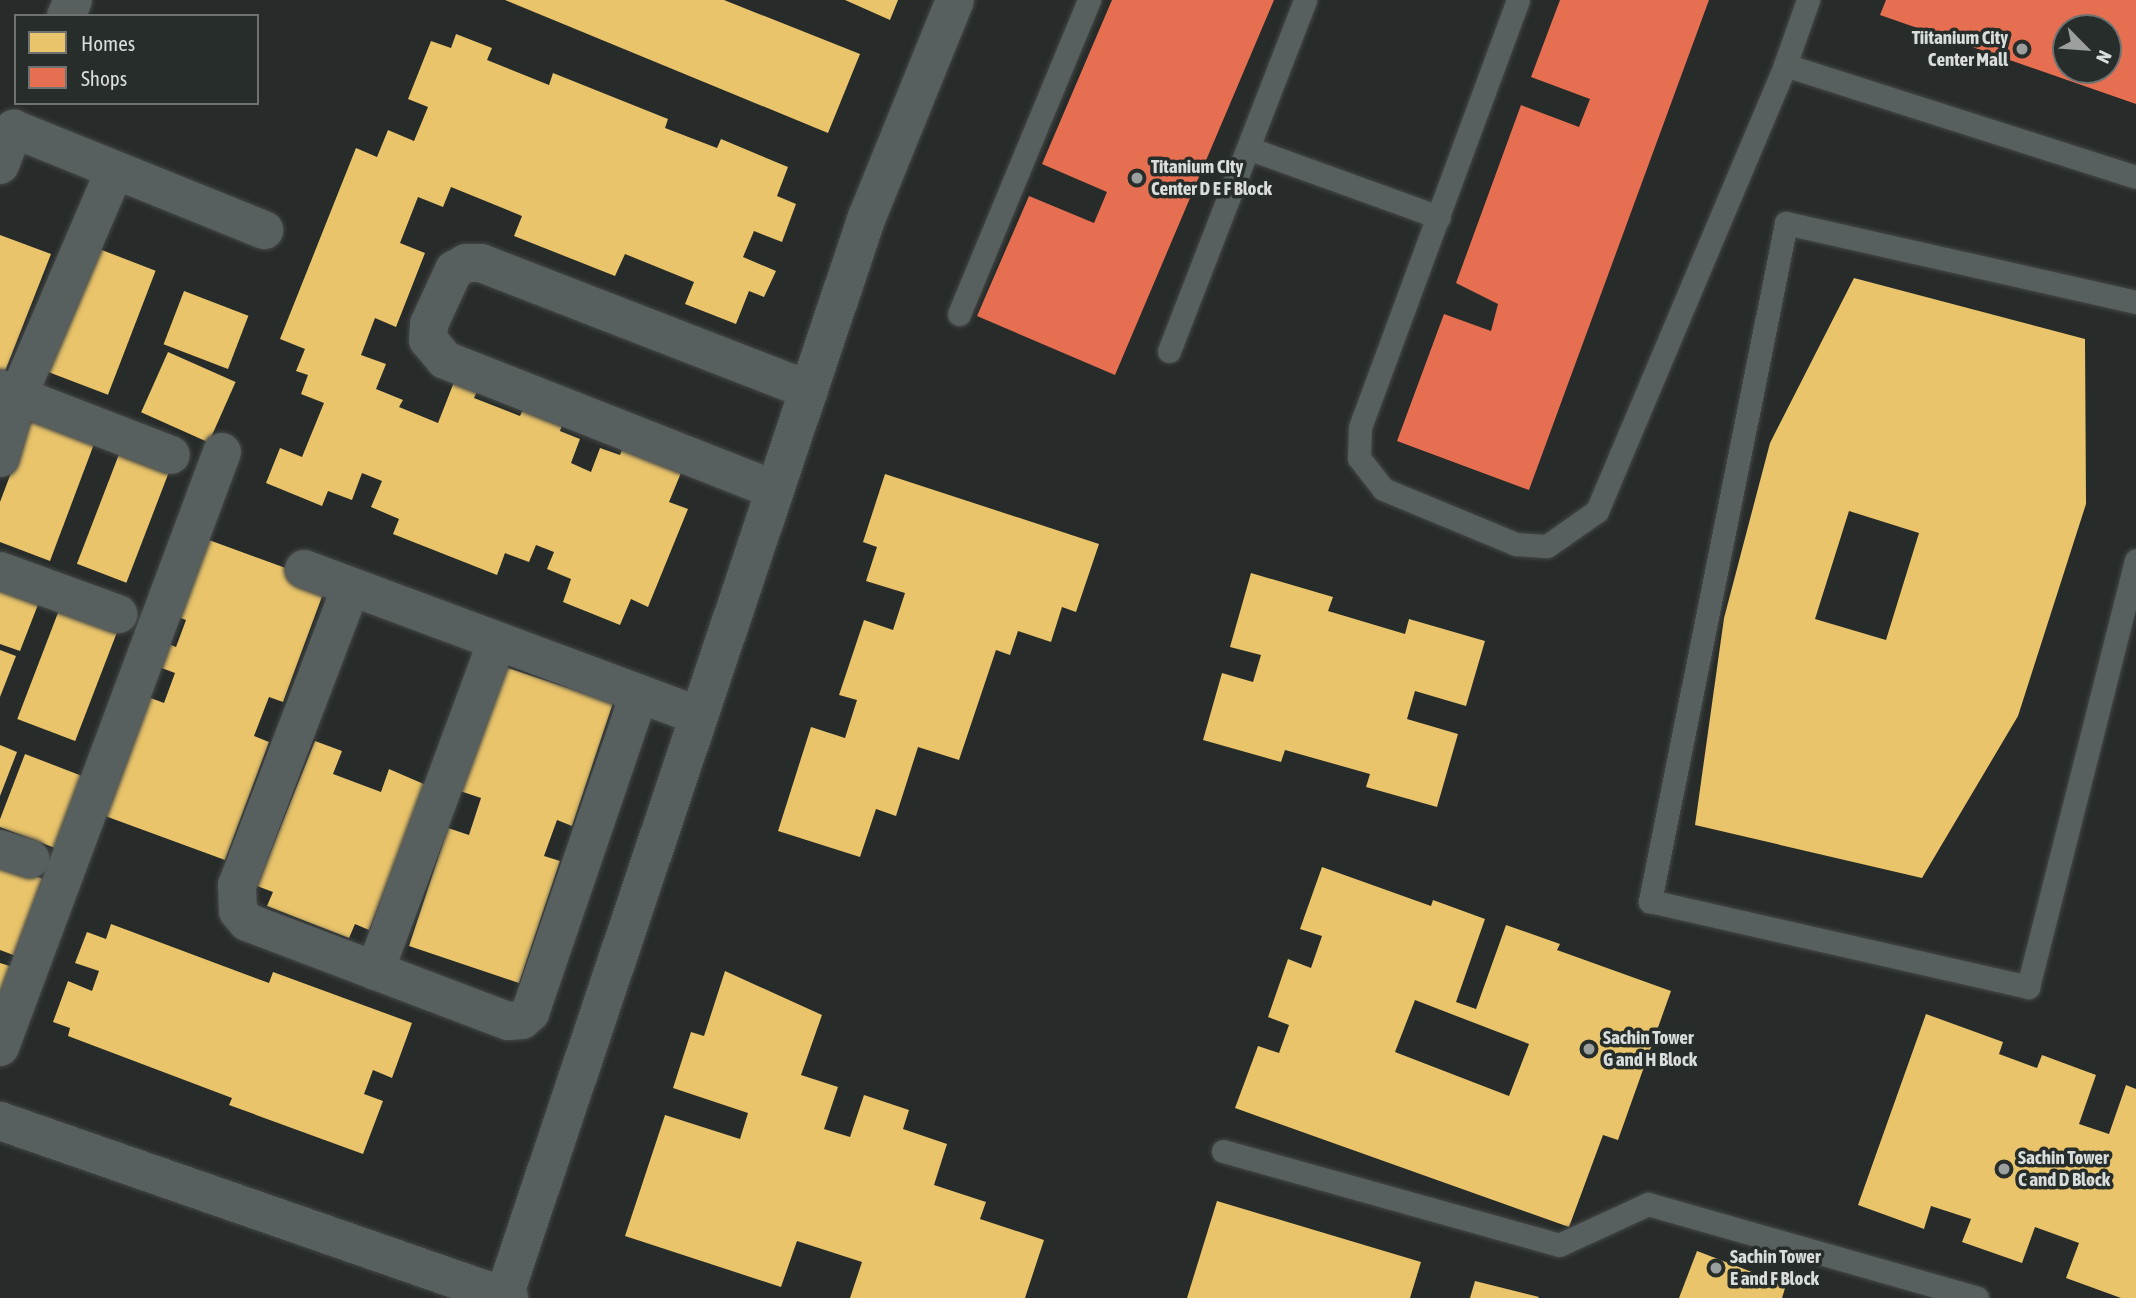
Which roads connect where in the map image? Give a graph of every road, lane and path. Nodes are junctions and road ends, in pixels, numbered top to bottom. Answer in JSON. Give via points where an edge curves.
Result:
{"nodes":[{"id":1,"x":955,"y":0,"type":"edge"},
{"id":2,"x":1089,"y":0,"type":"edge"},
{"id":3,"x":1305,"y":0,"type":"edge"},
{"id":4,"x":1518,"y":0,"type":"edge"},
{"id":5,"x":1808,"y":0,"type":"edge"},
{"id":6,"x":1785,"y":65,"type":"junction"},
{"id":7,"x":20,"y":116,"type":"edge"},
{"id":8,"x":1248,"y":148,"type":"junction"},
{"id":9,"x":0,"y":165,"type":"edge"},
{"id":10,"x":114,"y":172,"type":"junction"},
{"id":11,"x":2136,"y":177,"type":"edge"},
{"id":12,"x":1439,"y":217,"type":"junction"},
{"id":13,"x":264,"y":230,"type":"dead end"},
{"id":14,"x":2136,"y":302,"type":"edge"},
{"id":15,"x":959,"y":314,"type":"dead end"},
{"id":16,"x":1169,"y":351,"type":"dead end"},
{"id":17,"x":809,"y":390,"type":"junction"},
{"id":18,"x":9,"y":393,"type":"edge"},
{"id":19,"x":222,"y":452,"type":"dead end"},
{"id":20,"x":171,"y":454,"type":"dead end"},
{"id":21,"x":0,"y":458,"type":"edge"},
{"id":22,"x":775,"y":491,"type":"junction"},
{"id":23,"x":2136,"y":560,"type":"edge"},
{"id":24,"x":304,"y":569,"type":"dead end"},
{"id":25,"x":0,"y":571,"type":"edge"},
{"id":26,"x":351,"y":587,"type":"junction"},
{"id":27,"x":118,"y":614,"type":"dead end"},
{"id":28,"x":497,"y":642,"type":"junction"},
{"id":29,"x":639,"y":694,"type":"junction"},
{"id":30,"x":699,"y":716,"type":"junction"},
{"id":31,"x":375,"y":971,"type":"junction"},
{"id":32,"x":0,"y":1047,"type":"edge"},
{"id":33,"x":0,"y":1121,"type":"edge"},
{"id":34,"x":1223,"y":1150,"type":"dead end"},
{"id":35,"x":507,"y":1297,"type":"edge"},
{"id":36,"x":1977,"y":1298,"type":"edge"}],
"edges":[{"from":1,"to":17,"type":"street","via":[[867,217]]},
{"from":2,"to":15,"type":"lane"},
{"from":3,"to":8,"type":"lane"},
{"from":4,"to":12,"type":"lane"},
{"from":5,"to":6,"type":"lane"},
{"from":6,"to":11,"type":"lane"},
{"from":6,"to":12,"type":"lane","via":[[1597,511],[1547,546],[1517,544],[1383,489],[1359,458],[1360,428]]},
{"from":7,"to":9,"type":"street"},
{"from":7,"to":10,"type":"street"},
{"from":8,"to":12,"type":"lane"},
{"from":8,"to":16,"type":"lane"},
{"from":10,"to":13,"type":"street"},
{"from":10,"to":18,"type":"street"},
{"from":14,"to":23,"type":"lane","via":[[1786,223],[1650,901],[2028,987]]},
{"from":17,"to":22,"type":"street"},
{"from":17,"to":22,"type":"street","via":[[481,263],[466,263],[454,270],[429,324],[428,340],[445,360]]},
{"from":18,"to":20,"type":"street"},
{"from":18,"to":21,"type":"street"},
{"from":19,"to":32,"type":"street"},
{"from":22,"to":30,"type":"street"},
{"from":24,"to":26,"type":"street"},
{"from":25,"to":27,"type":"street"},
{"from":26,"to":28,"type":"street"},
{"from":26,"to":31,"type":"street","via":[[235,900],[247,922]]},
{"from":28,"to":29,"type":"street"},
{"from":28,"to":31,"type":"street"},
{"from":29,"to":30,"type":"street"},
{"from":29,"to":31,"type":"street","via":[[530,1013],[522,1020],[508,1021]]},
{"from":30,"to":35,"type":"street"},
{"from":33,"to":35,"type":"street"},
{"from":34,"to":36,"type":"lane","via":[[1559,1245],[1648,1204]]}]}
